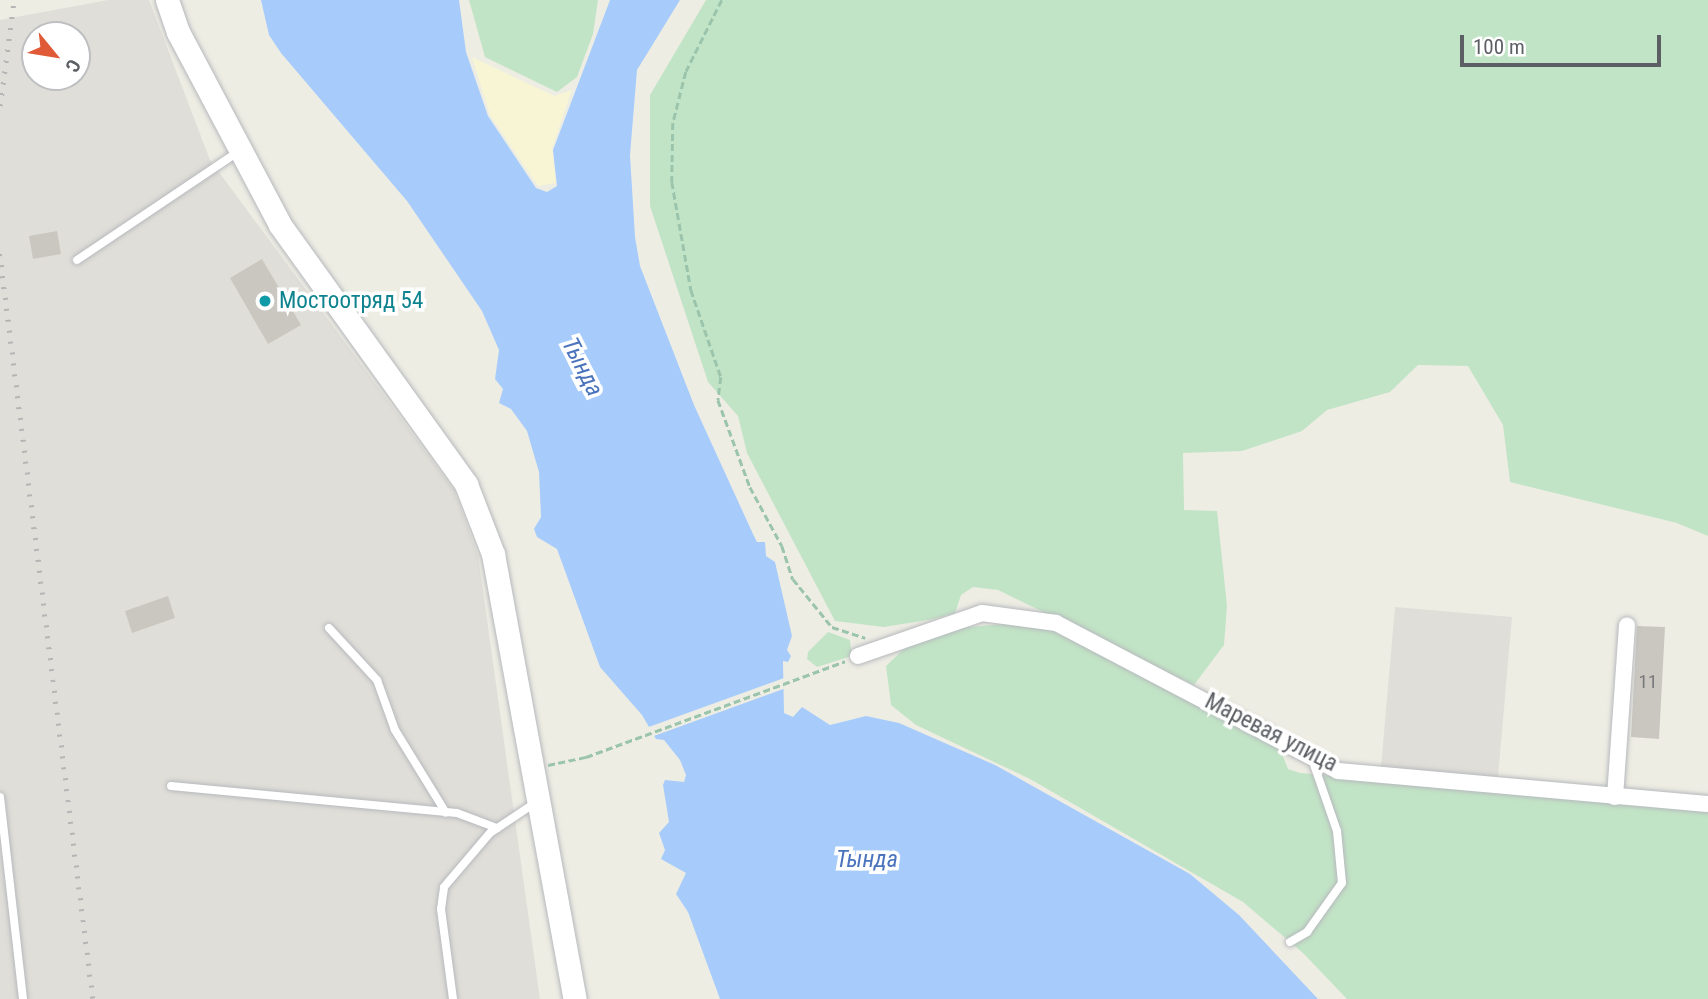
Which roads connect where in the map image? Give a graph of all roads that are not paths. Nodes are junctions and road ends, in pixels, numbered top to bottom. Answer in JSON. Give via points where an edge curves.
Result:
{"nodes":[{"id":1,"x":167,"y":0,"type":"edge"},
{"id":2,"x":241,"y":150,"type":"junction"},
{"id":3,"x":77,"y":260,"type":"dead end"},
{"id":4,"x":1627,"y":625,"type":"dead end"},
{"id":5,"x":329,"y":628,"type":"dead end"},
{"id":6,"x":858,"y":656,"type":"road end"},
{"id":7,"x":1311,"y":757,"type":"junction"},
{"id":8,"x":172,"y":786,"type":"dead end"},
{"id":9,"x":0,"y":797,"type":"edge"},
{"id":10,"x":1615,"y":797,"type":"junction"},
{"id":11,"x":538,"y":802,"type":"junction"},
{"id":12,"x":1708,"y":804,"type":"edge"},
{"id":13,"x":446,"y":813,"type":"junction"},
{"id":14,"x":497,"y":828,"type":"junction"},
{"id":15,"x":1290,"y":942,"type":"dead end"},
{"id":16,"x":23,"y":999,"type":"edge"},
{"id":17,"x":453,"y":999,"type":"edge"},
{"id":18,"x":575,"y":999,"type":"edge"}],
"edges":[{"from":1,"to":2,"type":"street","via":[[178,32]]},
{"from":2,"to":3,"type":"lane"},
{"from":2,"to":11,"type":"street","via":[[280,225],[466,484],[493,554]]},
{"from":4,"to":10,"type":"street"},
{"from":5,"to":13,"type":"lane","via":[[377,680],[395,730]]},
{"from":6,"to":7,"type":"street","name":"Маревая улица","via":[[982,613],[1056,623]]},
{"from":7,"to":10,"type":"street","name":"Маревая улица","via":[[1338,771]]},
{"from":7,"to":15,"type":"lane","via":[[1336,831],[1342,883],[1307,932]]},
{"from":8,"to":13,"type":"lane"},
{"from":9,"to":16,"type":"lane"},
{"from":10,"to":12,"type":"street","name":"Маревая улица"},
{"from":11,"to":14,"type":"lane"},
{"from":11,"to":18,"type":"street"},
{"from":13,"to":14,"type":"lane"},
{"from":14,"to":17,"type":"lane","via":[[444,887],[440,909]]}]}
